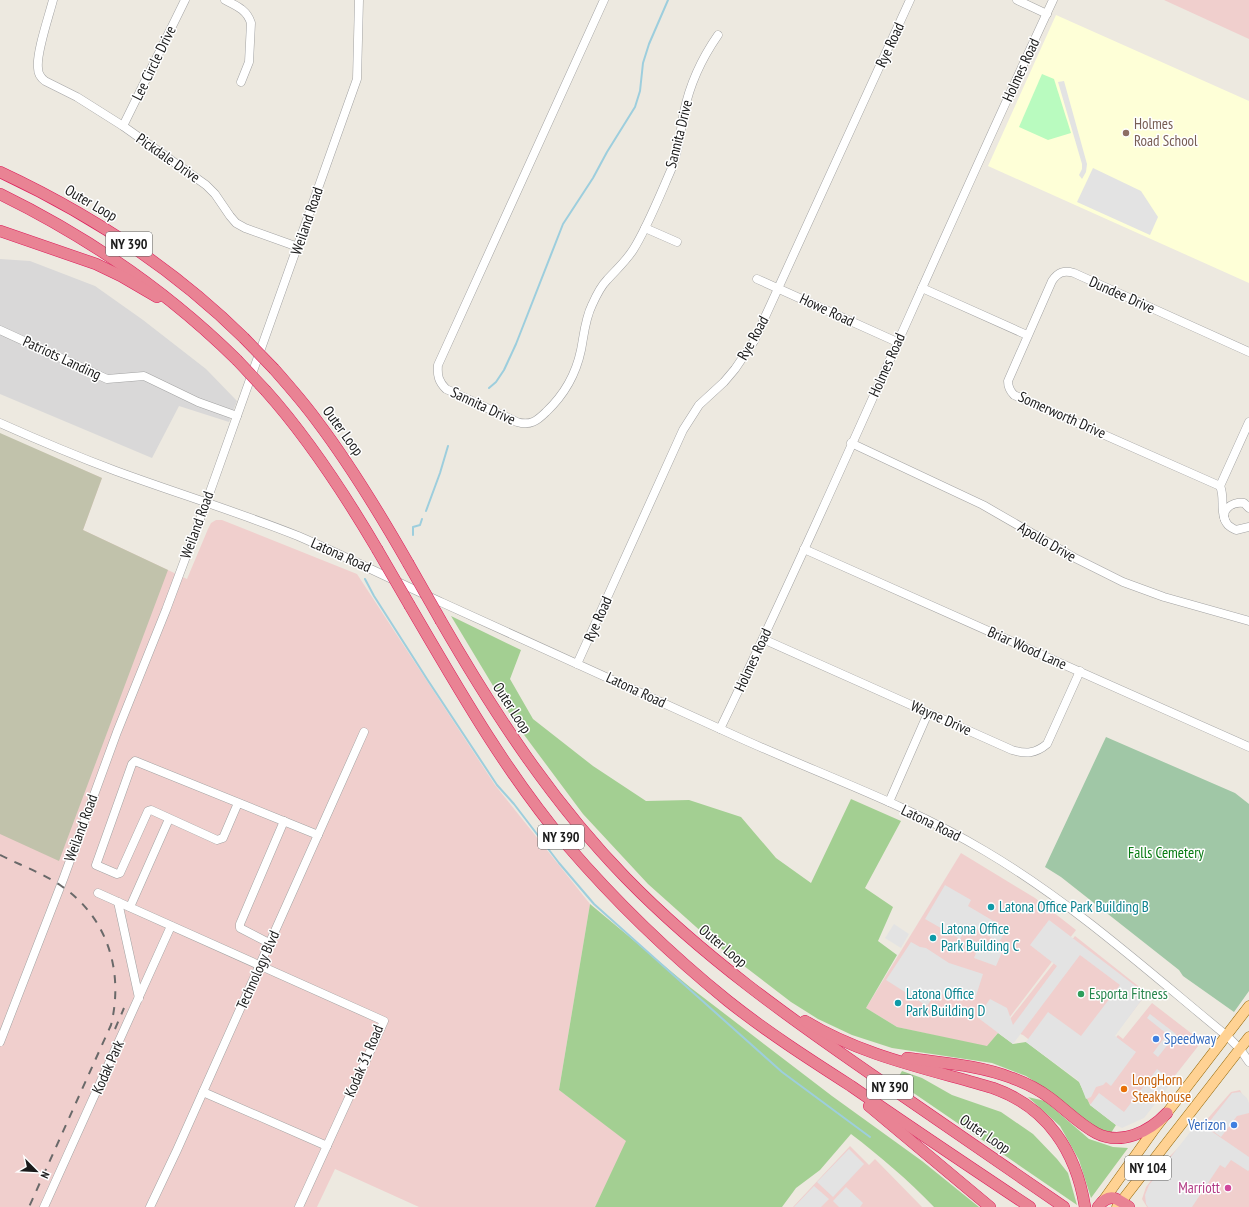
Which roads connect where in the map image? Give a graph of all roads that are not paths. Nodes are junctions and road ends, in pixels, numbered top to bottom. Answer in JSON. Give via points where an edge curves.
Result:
{"nodes":[{"id":1,"x":53,"y":0,"type":"edge"},
{"id":2,"x":185,"y":0,"type":"edge"},
{"id":3,"x":225,"y":0,"type":"edge"},
{"id":4,"x":359,"y":0,"type":"edge"},
{"id":5,"x":604,"y":0,"type":"edge"},
{"id":6,"x":910,"y":0,"type":"edge"},
{"id":7,"x":1016,"y":0,"type":"edge"},
{"id":8,"x":1053,"y":0,"type":"edge"},
{"id":9,"x":1047,"y":14,"type":"junction"},
{"id":10,"x":718,"y":34,"type":"dead end"},
{"id":11,"x":241,"y":82,"type":"dead end"},
{"id":12,"x":122,"y":126,"type":"junction"},
{"id":13,"x":0,"y":172,"type":"edge"},
{"id":14,"x":0,"y":194,"type":"edge"},
{"id":15,"x":645,"y":228,"type":"junction"},
{"id":16,"x":0,"y":231,"type":"edge"},
{"id":17,"x":677,"y":242,"type":"dead end"},
{"id":18,"x":298,"y":247,"type":"junction"},
{"id":19,"x":757,"y":279,"type":"dead end"},
{"id":20,"x":779,"y":288,"type":"junction"},
{"id":21,"x":922,"y":288,"type":"junction"},
{"id":22,"x":193,"y":319,"type":"junction"},
{"id":23,"x":0,"y":330,"type":"edge"},
{"id":24,"x":1027,"y":335,"type":"junction"},
{"id":25,"x":897,"y":342,"type":"junction"},
{"id":26,"x":1249,"y":352,"type":"edge"},
{"id":27,"x":237,"y":416,"type":"junction"},
{"id":28,"x":1249,"y":422,"type":"edge"},
{"id":29,"x":0,"y":423,"type":"edge"},
{"id":30,"x":851,"y":444,"type":"junction"},
{"id":31,"x":1220,"y":486,"type":"junction"},
{"id":32,"x":206,"y":503,"type":"junction"},
{"id":33,"x":1249,"y":508,"type":"edge"},
{"id":34,"x":1225,"y":520,"type":"junction"},
{"id":35,"x":1249,"y":527,"type":"edge"},
{"id":36,"x":804,"y":549,"type":"junction"},
{"id":37,"x":1249,"y":622,"type":"edge"},
{"id":38,"x":763,"y":639,"type":"junction"},
{"id":39,"x":577,"y":664,"type":"junction"},
{"id":40,"x":1080,"y":671,"type":"junction"},
{"id":41,"x":928,"y":713,"type":"junction"},
{"id":42,"x":720,"y":729,"type":"junction"},
{"id":43,"x":364,"y":732,"type":"dead end"},
{"id":44,"x":1249,"y":747,"type":"edge"},
{"id":45,"x":888,"y":802,"type":"junction"},
{"id":46,"x":238,"y":803,"type":"junction"},
{"id":47,"x":169,"y":819,"type":"junction"},
{"id":48,"x":284,"y":821,"type":"junction"},
{"id":49,"x":318,"y":835,"type":"junction"},
{"id":50,"x":98,"y":893,"type":"dead end"},
{"id":51,"x":118,"y":902,"type":"junction"},
{"id":52,"x":130,"y":907,"type":"junction"},
{"id":53,"x":171,"y":926,"type":"junction"},
{"id":54,"x":269,"y":943,"type":"junction"},
{"id":55,"x":719,"y":963,"type":"junction"},
{"id":56,"x":259,"y":965,"type":"junction"},
{"id":57,"x":139,"y":998,"type":"junction"},
{"id":58,"x":1249,"y":1006,"type":"edge"},
{"id":59,"x":1227,"y":1036,"type":"junction"},
{"id":60,"x":1249,"y":1036,"type":"edge"},
{"id":61,"x":0,"y":1042,"type":"edge"},
{"id":62,"x":856,"y":1046,"type":"junction"},
{"id":63,"x":1240,"y":1049,"type":"junction"},
{"id":64,"x":811,"y":1059,"type":"junction"},
{"id":65,"x":1249,"y":1062,"type":"edge"},
{"id":66,"x":203,"y":1092,"type":"junction"},
{"id":67,"x":1167,"y":1113,"type":"junction"},
{"id":68,"x":327,"y":1146,"type":"junction"},
{"id":69,"x":1101,"y":1204,"type":"edge"},
{"id":70,"x":1123,"y":1205,"type":"edge"},
{"id":71,"x":44,"y":1207,"type":"edge"},
{"id":72,"x":150,"y":1207,"type":"edge"},
{"id":73,"x":300,"y":1207,"type":"edge"},
{"id":74,"x":990,"y":1207,"type":"edge"},
{"id":75,"x":1030,"y":1207,"type":"edge"},
{"id":76,"x":1064,"y":1207,"type":"edge"},
{"id":77,"x":1085,"y":1207,"type":"edge"}],
"edges":[{"from":1,"to":12,"type":"street","name":"Pickdale Drive","via":[[39,55],[38,68],[41,78],[77,97]]},
{"from":2,"to":12,"type":"street","name":"Lee Circle Drive"},
{"from":3,"to":11,"type":"street","via":[[242,8],[251,23],[249,62]]},
{"from":4,"to":18,"type":"street","name":"Weiland Road","via":[[357,79]]},
{"from":5,"to":15,"type":"street","name":"Sannita Drive","via":[[440,358],[437,372],[442,385],[450,392],[517,422],[528,424],[539,419],[562,395],[574,374],[588,314],[595,297],[606,280],[628,257]]},
{"from":6,"to":20,"type":"street","name":"Rye Road"},
{"from":7,"to":9,"type":"street"},
{"from":8,"to":9,"type":"street","name":"Holmes Road"},
{"from":9,"to":21,"type":"street","name":"Holmes Road"},
{"from":10,"to":15,"type":"street","name":"Sannita Drive","via":[[695,76],[686,102],[675,158]]},
{"from":12,"to":18,"type":"street","name":"Pickdale Drive","via":[[206,185],[236,223]]},
{"from":13,"to":55,"type":"highway","name":"Outer Loop","number":"NY 390","bridge":true,"via":[[62,203],[125,241],[201,298],[274,369],[311,412],[372,500],[441,621],[525,756],[567,810],[626,878]]},
{"from":14,"to":22,"type":"highway","number":"NY 390","via":[[103,251],[149,283]]},
{"from":15,"to":17,"type":"street"},
{"from":16,"to":22,"type":"highway","via":[[106,268]]},
{"from":18,"to":27,"type":"street","name":"Weiland Road"},
{"from":19,"to":20,"type":"street","name":"Howe Road"},
{"from":20,"to":25,"type":"street","name":"Howe Road"},
{"from":20,"to":39,"type":"street","name":"Rye Road","via":[[746,356],[724,382],[699,405],[683,430]]},
{"from":21,"to":24,"type":"street"},
{"from":21,"to":25,"type":"street","name":"Holmes Road"},
{"from":22,"to":64,"type":"highway","number":"NY 390","bridge":true,"via":[[266,391],[321,460],[377,549],[471,711],[542,813],[585,865],[644,927],[685,965],[746,1015]]},
{"from":23,"to":27,"type":"street","name":"Patriots Landing","via":[[107,379],[144,376],[198,402]]},
{"from":24,"to":26,"type":"street","name":"Dundee Drive","via":[[1052,280],[1059,273],[1069,272]]},
{"from":24,"to":31,"type":"street","name":"Somerworth Drive","via":[[1008,381],[1008,387],[1014,395]]},
{"from":25,"to":30,"type":"street","name":"Holmes Road"},
{"from":27,"to":32,"type":"street","name":"Weiland Road"},
{"from":28,"to":31,"type":"street"},
{"from":29,"to":32,"type":"street","name":"Latona Road","via":[[48,445]]},
{"from":30,"to":36,"type":"street","name":"Holmes Road"},
{"from":30,"to":37,"type":"street","name":"Apollo Drive","via":[[983,505],[1072,557],[1123,582]]},
{"from":31,"to":34,"type":"street","via":[[1224,498],[1222,510]]},
{"from":32,"to":39,"type":"street","name":"Latona Road","via":[[328,549]]},
{"from":32,"to":61,"type":"street","name":"Weiland Road","via":[[116,732],[61,885]]},
{"from":33,"to":34,"type":"street","via":[[1244,503],[1231,504],[1225,512]]},
{"from":34,"to":35,"type":"street","via":[[1236,530]]},
{"from":36,"to":38,"type":"street","name":"Holmes Road"},
{"from":36,"to":40,"type":"street","name":"Briar Wood Lane"},
{"from":38,"to":41,"type":"street","name":"Wayne Drive"},
{"from":38,"to":42,"type":"street","name":"Holmes Road"},
{"from":39,"to":42,"type":"street","name":"Latona Road"},
{"from":40,"to":41,"type":"street","name":"Wayne Drive","via":[[1049,740],[1041,749],[1028,754],[1012,750]]},
{"from":40,"to":44,"type":"street","name":"Briar Wood Lane"},
{"from":41,"to":45,"type":"street"},
{"from":42,"to":45,"type":"street","name":"Latona Road"},
{"from":43,"to":49,"type":"street","name":"Technology Blvd"},
{"from":45,"to":59,"type":"street","name":"Latona Road","via":[[962,838],[1034,882],[1080,916]]},
{"from":46,"to":47,"type":"street","via":[[220,840]]},
{"from":46,"to":47,"type":"street","via":[[135,761],[96,866],[120,873],[148,811],[151,810]]},
{"from":46,"to":48,"type":"street"},
{"from":47,"to":52,"type":"street"},
{"from":48,"to":49,"type":"street"},
{"from":48,"to":54,"type":"street","via":[[240,924],[240,928]]},
{"from":49,"to":54,"type":"street","name":"Technology Blvd"},
{"from":50,"to":51,"type":"street","name":"Kodak 31 Road"},
{"from":51,"to":52,"type":"street","name":"Kodak 31 Road"},
{"from":51,"to":57,"type":"street"},
{"from":52,"to":53,"type":"street","name":"Kodak 31 Road"},
{"from":53,"to":56,"type":"street","name":"Kodak 31 Road"},
{"from":53,"to":57,"type":"street","name":"Kodak Park"},
{"from":54,"to":56,"type":"street","name":"Technology Blvd"},
{"from":55,"to":62,"type":"highway","via":[[816,1027]]},
{"from":55,"to":76,"type":"highway","name":"Outer Loop","number":"NY 390","via":[[804,1028]]},
{"from":56,"to":66,"type":"street","name":"Technology Blvd"},
{"from":56,"to":68,"type":"street","name":"Kodak 31 Road","via":[[384,1021]]},
{"from":57,"to":71,"type":"street","name":"Kodak Park"},
{"from":58,"to":59,"type":"main road","number":"NY 104"},
{"from":59,"to":63,"type":"street","name":"Latona Road"},
{"from":59,"to":67,"type":"main road","number":"NY 104"},
{"from":60,"to":63,"type":"main road","number":"NY 104"},
{"from":62,"to":67,"type":"highway","via":[[904,1057],[978,1068],[1008,1076],[1036,1089],[1089,1129],[1106,1137],[1125,1138],[1140,1133]]},
{"from":62,"to":77,"type":"highway","via":[[894,1060],[993,1088],[1018,1099],[1039,1115],[1057,1134],[1070,1155]]},
{"from":63,"to":65,"type":"street","name":"Latona Road"},
{"from":63,"to":70,"type":"main road","number":"NY 104"},
{"from":64,"to":74,"type":"highway"},
{"from":64,"to":75,"type":"highway","number":"NY 390"},
{"from":66,"to":68,"type":"street"},
{"from":66,"to":72,"type":"street","name":"Technology Blvd"},
{"from":67,"to":69,"type":"main road","number":"NY 104"},
{"from":68,"to":73,"type":"street","name":"Kodak 31 Road"},
{"from":69,"to":70,"type":"highway","via":[[1112,1198]]}]}
